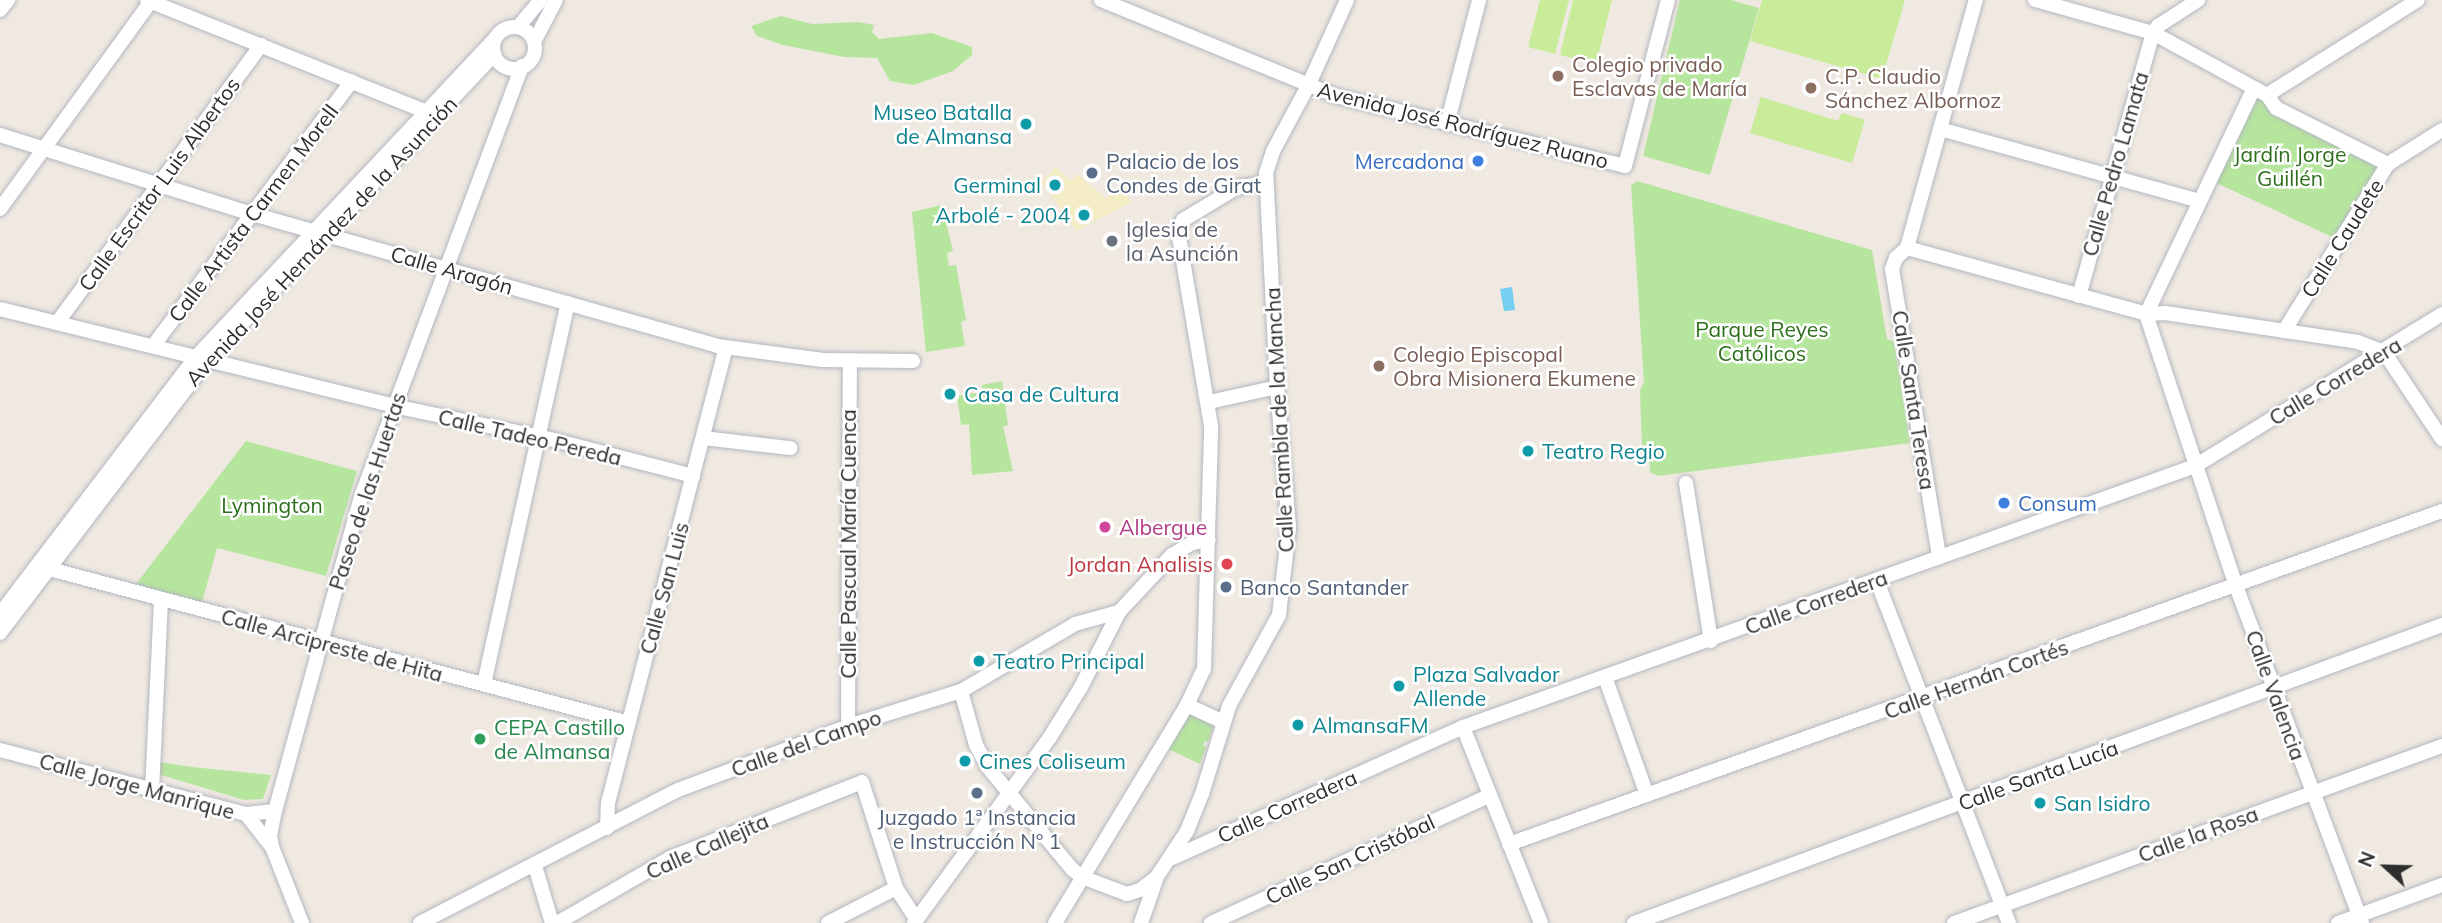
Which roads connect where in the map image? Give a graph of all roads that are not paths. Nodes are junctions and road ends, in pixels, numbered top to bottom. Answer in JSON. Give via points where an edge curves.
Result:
{"nodes":[{"id":1,"x":8,"y":0,"type":"edge"},
{"id":2,"x":541,"y":0,"type":"edge"},
{"id":3,"x":556,"y":0,"type":"edge"},
{"id":4,"x":1347,"y":0,"type":"edge"},
{"id":5,"x":1479,"y":0,"type":"edge"},
{"id":6,"x":1668,"y":0,"type":"edge"},
{"id":7,"x":1976,"y":0,"type":"edge"},
{"id":8,"x":2035,"y":0,"type":"edge"},
{"id":9,"x":2198,"y":0,"type":"edge"},
{"id":10,"x":2418,"y":0,"type":"edge"},
{"id":11,"x":149,"y":1,"type":"edge"},
{"id":12,"x":1105,"y":1,"type":"edge"},
{"id":13,"x":0,"y":10,"type":"edge"},
{"id":14,"x":519,"y":27,"type":"junction"},
{"id":15,"x":2153,"y":33,"type":"junction"},
{"id":16,"x":534,"y":42,"type":"junction"},
{"id":17,"x":261,"y":45,"type":"junction"},
{"id":18,"x":494,"y":47,"type":"junction"},
{"id":19,"x":522,"y":66,"type":"junction"},
{"id":20,"x":352,"y":81,"type":"junction"},
{"id":21,"x":1308,"y":86,"type":"junction"},
{"id":22,"x":2261,"y":91,"type":"junction"},
{"id":23,"x":427,"y":112,"type":"junction"},
{"id":24,"x":1447,"y":124,"type":"junction"},
{"id":25,"x":1940,"y":129,"type":"junction"},
{"id":26,"x":2442,"y":130,"type":"edge"},
{"id":27,"x":0,"y":135,"type":"edge"},
{"id":28,"x":45,"y":148,"type":"junction"},
{"id":29,"x":2388,"y":164,"type":"junction"},
{"id":30,"x":2110,"y":177,"type":"junction"},
{"id":31,"x":1265,"y":183,"type":"junction"},
{"id":32,"x":158,"y":184,"type":"junction"},
{"id":33,"x":2199,"y":201,"type":"junction"},
{"id":34,"x":0,"y":209,"type":"edge"},
{"id":35,"x":252,"y":214,"type":"junction"},
{"id":36,"x":321,"y":234,"type":"junction"},
{"id":37,"x":1907,"y":248,"type":"junction"},
{"id":38,"x":445,"y":267,"type":"junction"},
{"id":39,"x":2078,"y":296,"type":"junction"},
{"id":40,"x":568,"y":303,"type":"junction"},
{"id":41,"x":0,"y":309,"type":"edge"},
{"id":42,"x":2146,"y":314,"type":"junction"},
{"id":43,"x":2442,"y":314,"type":"edge"},
{"id":44,"x":57,"y":323,"type":"junction"},
{"id":45,"x":2284,"y":331,"type":"junction"},
{"id":46,"x":153,"y":346,"type":"junction"},
{"id":47,"x":726,"y":348,"type":"junction"},
{"id":48,"x":2384,"y":352,"type":"junction"},
{"id":49,"x":202,"y":358,"type":"junction"},
{"id":50,"x":850,"y":361,"type":"junction"},
{"id":51,"x":913,"y":361,"type":"dead end"},
{"id":52,"x":1277,"y":387,"type":"junction"},
{"id":53,"x":1209,"y":402,"type":"junction"},
{"id":54,"x":394,"y":406,"type":"junction"},
{"id":55,"x":703,"y":438,"type":"junction"},
{"id":56,"x":538,"y":439,"type":"junction"},
{"id":57,"x":2442,"y":439,"type":"edge"},
{"id":58,"x":790,"y":448,"type":"dead end"},
{"id":59,"x":2195,"y":466,"type":"junction"},
{"id":60,"x":693,"y":476,"type":"junction"},
{"id":61,"x":1686,"y":483,"type":"dead end"},
{"id":62,"x":2442,"y":511,"type":"edge"},
{"id":63,"x":1209,"y":540,"type":"junction"},
{"id":64,"x":1939,"y":557,"type":"junction"},
{"id":65,"x":42,"y":567,"type":"junction"},
{"id":66,"x":1877,"y":581,"type":"junction"},
{"id":67,"x":2236,"y":586,"type":"junction"},
{"id":68,"x":161,"y":600,"type":"junction"},
{"id":69,"x":1119,"y":612,"type":"junction"},
{"id":70,"x":0,"y":614,"type":"edge"},
{"id":71,"x":2442,"y":625,"type":"edge"},
{"id":72,"x":0,"y":633,"type":"edge"},
{"id":73,"x":1711,"y":641,"type":"junction"},
{"id":74,"x":320,"y":642,"type":"junction"},
{"id":75,"x":1605,"y":677,"type":"junction"},
{"id":76,"x":484,"y":684,"type":"junction"},
{"id":77,"x":2274,"y":687,"type":"junction"},
{"id":78,"x":961,"y":691,"type":"junction"},
{"id":79,"x":1922,"y":698,"type":"junction"},
{"id":80,"x":1187,"y":705,"type":"junction"},
{"id":81,"x":1223,"y":722,"type":"junction"},
{"id":82,"x":629,"y":723,"type":"junction"},
{"id":83,"x":848,"y":726,"type":"junction"},
{"id":84,"x":1464,"y":727,"type":"junction"},
{"id":85,"x":2442,"y":746,"type":"edge"},
{"id":86,"x":0,"y":750,"type":"edge"},
{"id":87,"x":152,"y":791,"type":"junction"},
{"id":88,"x":1007,"y":793,"type":"junction"},
{"id":89,"x":2312,"y":793,"type":"junction"},
{"id":90,"x":1647,"y":795,"type":"junction"},
{"id":91,"x":1489,"y":796,"type":"junction"},
{"id":92,"x":1963,"y":803,"type":"junction"},
{"id":93,"x":275,"y":811,"type":"junction"},
{"id":94,"x":246,"y":814,"type":"junction"},
{"id":95,"x":607,"y":828,"type":"junction"},
{"id":96,"x":1509,"y":844,"type":"junction"},
{"id":97,"x":272,"y":848,"type":"junction"},
{"id":98,"x":1172,"y":858,"type":"junction"},
{"id":99,"x":535,"y":866,"type":"junction"},
{"id":100,"x":1082,"y":877,"type":"junction"},
{"id":101,"x":1156,"y":878,"type":"junction"},
{"id":102,"x":2442,"y":885,"type":"edge"},
{"id":103,"x":496,"y":886,"type":"junction"},
{"id":104,"x":896,"y":888,"type":"junction"},
{"id":105,"x":2002,"y":906,"type":"junction"},
{"id":106,"x":2360,"y":919,"type":"edge"},
{"id":107,"x":915,"y":921,"type":"edge"},
{"id":108,"x":302,"y":923,"type":"edge"},
{"id":109,"x":420,"y":923,"type":"edge"},
{"id":110,"x":431,"y":923,"type":"edge"},
{"id":111,"x":555,"y":923,"type":"edge"},
{"id":112,"x":828,"y":923,"type":"edge"},
{"id":113,"x":1055,"y":923,"type":"edge"},
{"id":114,"x":1141,"y":923,"type":"edge"},
{"id":115,"x":1211,"y":923,"type":"edge"},
{"id":116,"x":1541,"y":923,"type":"edge"},
{"id":117,"x":1634,"y":923,"type":"edge"},
{"id":118,"x":1954,"y":923,"type":"edge"},
{"id":119,"x":2009,"y":923,"type":"edge"},
{"id":120,"x":2338,"y":923,"type":"edge"}],
"edges":[{"from":1,"to":13,"type":"street"},
{"from":2,"to":14,"type":"street"},
{"from":3,"to":16,"type":"street"},
{"from":4,"to":21,"type":"street","name":"Calle Rambla de la Mancha"},
{"from":5,"to":24,"type":"street"},
{"from":6,"to":24,"type":"street","name":"Avenida José Rodríguez Ruano","via":[[1625,166]]},
{"from":7,"to":25,"type":"street","name":"Calle Santa Teresa"},
{"from":8,"to":15,"type":"street"},
{"from":9,"to":15,"type":"street"},
{"from":10,"to":22,"type":"street"},
{"from":11,"to":17,"type":"street"},
{"from":11,"to":28,"type":"street"},
{"from":12,"to":21,"type":"street","name":"Avenida José Rodríguez Ruano"},
{"from":14,"to":16,"type":"street"},
{"from":14,"to":18,"type":"street","via":[[504,29]]},
{"from":15,"to":22,"type":"street"},
{"from":15,"to":30,"type":"street","name":"Calle Pedro Lamata"},
{"from":16,"to":19,"type":"street","via":[[532,57]]},
{"from":17,"to":20,"type":"street"},
{"from":17,"to":32,"type":"street","name":"Calle Escritor Luis Albertos"},
{"from":18,"to":19,"type":"street","via":[[502,65]]},
{"from":18,"to":23,"type":"street","name":"Avenida José Hernández de la Asunción"},
{"from":18,"to":36,"type":"street","name":"Avenida José Hernández de la Asunción"},
{"from":19,"to":38,"type":"street","name":"Paseo de las Huertas"},
{"from":20,"to":23,"type":"street"},
{"from":20,"to":35,"type":"street","name":"Calle Artista Carmen Morell"},
{"from":21,"to":24,"type":"street","name":"Avenida José Rodríguez Ruano"},
{"from":21,"to":31,"type":"street","name":"Calle Rambla de la Mancha","via":[[1273,151]]},
{"from":22,"to":29,"type":"street","via":[[2276,108]]},
{"from":22,"to":33,"type":"street"},
{"from":23,"to":36,"type":"street","name":"Avenida José Hernández de la Asunción"},
{"from":25,"to":30,"type":"street"},
{"from":25,"to":37,"type":"street","name":"Calle Santa Teresa"},
{"from":26,"to":29,"type":"street","name":"Calle Caudete"},
{"from":27,"to":28,"type":"street","name":"Calle Aragón"},
{"from":28,"to":32,"type":"street","name":"Calle Aragón"},
{"from":28,"to":34,"type":"street"},
{"from":29,"to":45,"type":"street","name":"Calle Caudete"},
{"from":30,"to":33,"type":"street"},
{"from":30,"to":39,"type":"street","name":"Calle Pedro Lamata"},
{"from":31,"to":52,"type":"street","name":"Calle Rambla de la Mancha"},
{"from":31,"to":53,"type":"street","via":[[1236,188],[1183,220],[1178,231]]},
{"from":32,"to":35,"type":"street","name":"Calle Aragón"},
{"from":32,"to":44,"type":"street","name":"Calle Escritor Luis Albertos"},
{"from":33,"to":42,"type":"street"},
{"from":35,"to":36,"type":"street","name":"Calle Aragón"},
{"from":35,"to":46,"type":"street","name":"Calle Artista Carmen Morell"},
{"from":36,"to":38,"type":"street","name":"Calle Aragón"},
{"from":36,"to":49,"type":"street","name":"Avenida José Hernández de la Asunción"},
{"from":37,"to":39,"type":"street"},
{"from":37,"to":64,"type":"street","name":"Calle Santa Teresa","via":[[1892,269]]},
{"from":38,"to":40,"type":"street","name":"Calle Aragón"},
{"from":38,"to":54,"type":"street","name":"Paseo de las Huertas"},
{"from":39,"to":42,"type":"street"},
{"from":40,"to":47,"type":"street","name":"Calle Aragón"},
{"from":40,"to":56,"type":"street"},
{"from":41,"to":44,"type":"street","name":"Calle Tadeo Pereda"},
{"from":42,"to":45,"type":"street"},
{"from":42,"to":59,"type":"street","name":"Calle Valencia"},
{"from":43,"to":48,"type":"street","name":"Calle Corredera"},
{"from":44,"to":46,"type":"street","name":"Calle Tadeo Pereda"},
{"from":45,"to":48,"type":"street","via":[[2358,342]]},
{"from":46,"to":49,"type":"street","name":"Calle Tadeo Pereda"},
{"from":47,"to":50,"type":"street","name":"Calle Aragón"},
{"from":47,"to":55,"type":"street","name":"Calle San Luis"},
{"from":48,"to":57,"type":"street"},
{"from":48,"to":59,"type":"street","name":"Calle Corredera"},
{"from":49,"to":54,"type":"street","name":"Calle Tadeo Pereda"},
{"from":49,"to":65,"type":"street","name":"Avenida José Hernández de la Asunción"},
{"from":50,"to":51,"type":"street","name":"Calle Aragón"},
{"from":50,"to":83,"type":"street","name":"Calle Pascual María Cuenca"},
{"from":52,"to":53,"type":"street"},
{"from":52,"to":81,"type":"street","name":"Calle Rambla de la Mancha","via":[[1289,527],[1284,593],[1279,615]]},
{"from":53,"to":63,"type":"street"},
{"from":54,"to":56,"type":"street","name":"Calle Tadeo Pereda"},
{"from":54,"to":74,"type":"street","name":"Paseo de las Huertas","via":[[362,495]]},
{"from":55,"to":58,"type":"street"},
{"from":55,"to":60,"type":"street","name":"Calle San Luis"},
{"from":56,"to":60,"type":"street","name":"Calle Tadeo Pereda"},
{"from":56,"to":76,"type":"street"},
{"from":59,"to":64,"type":"street","name":"Calle Corredera"},
{"from":59,"to":67,"type":"street","name":"Calle Valencia"},
{"from":60,"to":82,"type":"street","name":"Calle San Luis"},
{"from":61,"to":73,"type":"street"},
{"from":62,"to":67,"type":"street","name":"Calle Hernán Cortés"},
{"from":63,"to":69,"type":"street","via":[[1192,543],[1172,555]]},
{"from":63,"to":80,"type":"street","via":[[1205,664]]},
{"from":64,"to":66,"type":"street","name":"Calle Corredera"},
{"from":65,"to":68,"type":"street","name":"Calle Arcipreste de Hita"},
{"from":65,"to":70,"type":"street","name":"Avenida José Hernández de la Asunción"},
{"from":65,"to":72,"type":"street","name":"Avenida José Hernández de la Asunción"},
{"from":66,"to":73,"type":"street","name":"Calle Corredera"},
{"from":66,"to":79,"type":"street"},
{"from":67,"to":77,"type":"street","name":"Calle Valencia"},
{"from":67,"to":79,"type":"street","name":"Calle Hernán Cortés"},
{"from":68,"to":74,"type":"street","name":"Calle Arcipreste de Hita"},
{"from":68,"to":87,"type":"street"},
{"from":69,"to":78,"type":"street","name":"Calle del Campo","via":[[1075,624]]},
{"from":69,"to":88,"type":"street","via":[[1070,705]]},
{"from":71,"to":77,"type":"street","name":"Calle Santa Lucía"},
{"from":73,"to":75,"type":"street","name":"Calle Corredera"},
{"from":74,"to":76,"type":"street","name":"Calle Arcipreste de Hita"},
{"from":74,"to":93,"type":"street","name":"Paseo de las Huertas"},
{"from":75,"to":84,"type":"street","name":"Calle Corredera"},
{"from":75,"to":90,"type":"street"},
{"from":76,"to":82,"type":"street","name":"Calle Arcipreste de Hita"},
{"from":77,"to":89,"type":"street","name":"Calle Valencia"},
{"from":77,"to":92,"type":"street","name":"Calle Santa Lucía"},
{"from":78,"to":83,"type":"street","name":"Calle del Campo"},
{"from":78,"to":88,"type":"street","via":[[976,745]]},
{"from":79,"to":90,"type":"street","name":"Calle Hernán Cortés"},
{"from":79,"to":92,"type":"street"},
{"from":80,"to":81,"type":"street"},
{"from":80,"to":100,"type":"street"},
{"from":81,"to":98,"type":"street","name":"Calle Rambla de la Mancha","via":[[1202,794]]},
{"from":82,"to":95,"type":"street","name":"Calle San Luis","via":[[608,803]]},
{"from":83,"to":95,"type":"street","name":"Calle del Campo","via":[[678,790]]},
{"from":84,"to":91,"type":"street"},
{"from":84,"to":98,"type":"street","name":"Calle Corredera"},
{"from":85,"to":89,"type":"street","name":"Calle la Rosa"},
{"from":86,"to":87,"type":"street","name":"Calle Jorge Manrique"},
{"from":87,"to":94,"type":"street","name":"Calle Jorge Manrique"},
{"from":88,"to":100,"type":"street"},
{"from":88,"to":107,"type":"street"},
{"from":89,"to":105,"type":"street","name":"Calle la Rosa"},
{"from":89,"to":106,"type":"street","name":"Calle Valencia"},
{"from":90,"to":96,"type":"street","name":"Calle Hernán Cortés"},
{"from":91,"to":96,"type":"street"},
{"from":91,"to":115,"type":"street","name":"Calle San Cristóbal"},
{"from":92,"to":105,"type":"street"},
{"from":92,"to":117,"type":"street","name":"Calle Santa Lucía"},
{"from":93,"to":94,"type":"street","name":"Calle Jorge Manrique"},
{"from":93,"to":97,"type":"street","name":"Paseo de las Huertas"},
{"from":94,"to":97,"type":"street"},
{"from":95,"to":99,"type":"street","name":"Calle del Campo"},
{"from":96,"to":116,"type":"street"},
{"from":97,"to":108,"type":"street","name":"Paseo de las Huertas"},
{"from":98,"to":101,"type":"street","name":"Calle Rambla de la Mancha"},
{"from":99,"to":103,"type":"street","name":"Calle del Campo"},
{"from":99,"to":111,"type":"street"},
{"from":100,"to":101,"type":"street","via":[[1126,894]]},
{"from":100,"to":113,"type":"street"},
{"from":101,"to":114,"type":"street"},
{"from":102,"to":106,"type":"street"},
{"from":103,"to":109,"type":"street","name":"Calle del Campo"},
{"from":103,"to":110,"type":"street","name":"Calle del Campo"},
{"from":104,"to":107,"type":"street"},
{"from":104,"to":111,"type":"street","name":"Calle Callejita","via":[[862,782],[670,858]]},
{"from":104,"to":112,"type":"street"},
{"from":105,"to":118,"type":"street","name":"Calle la Rosa"},
{"from":105,"to":119,"type":"street"},
{"from":106,"to":120,"type":"street"}]}
